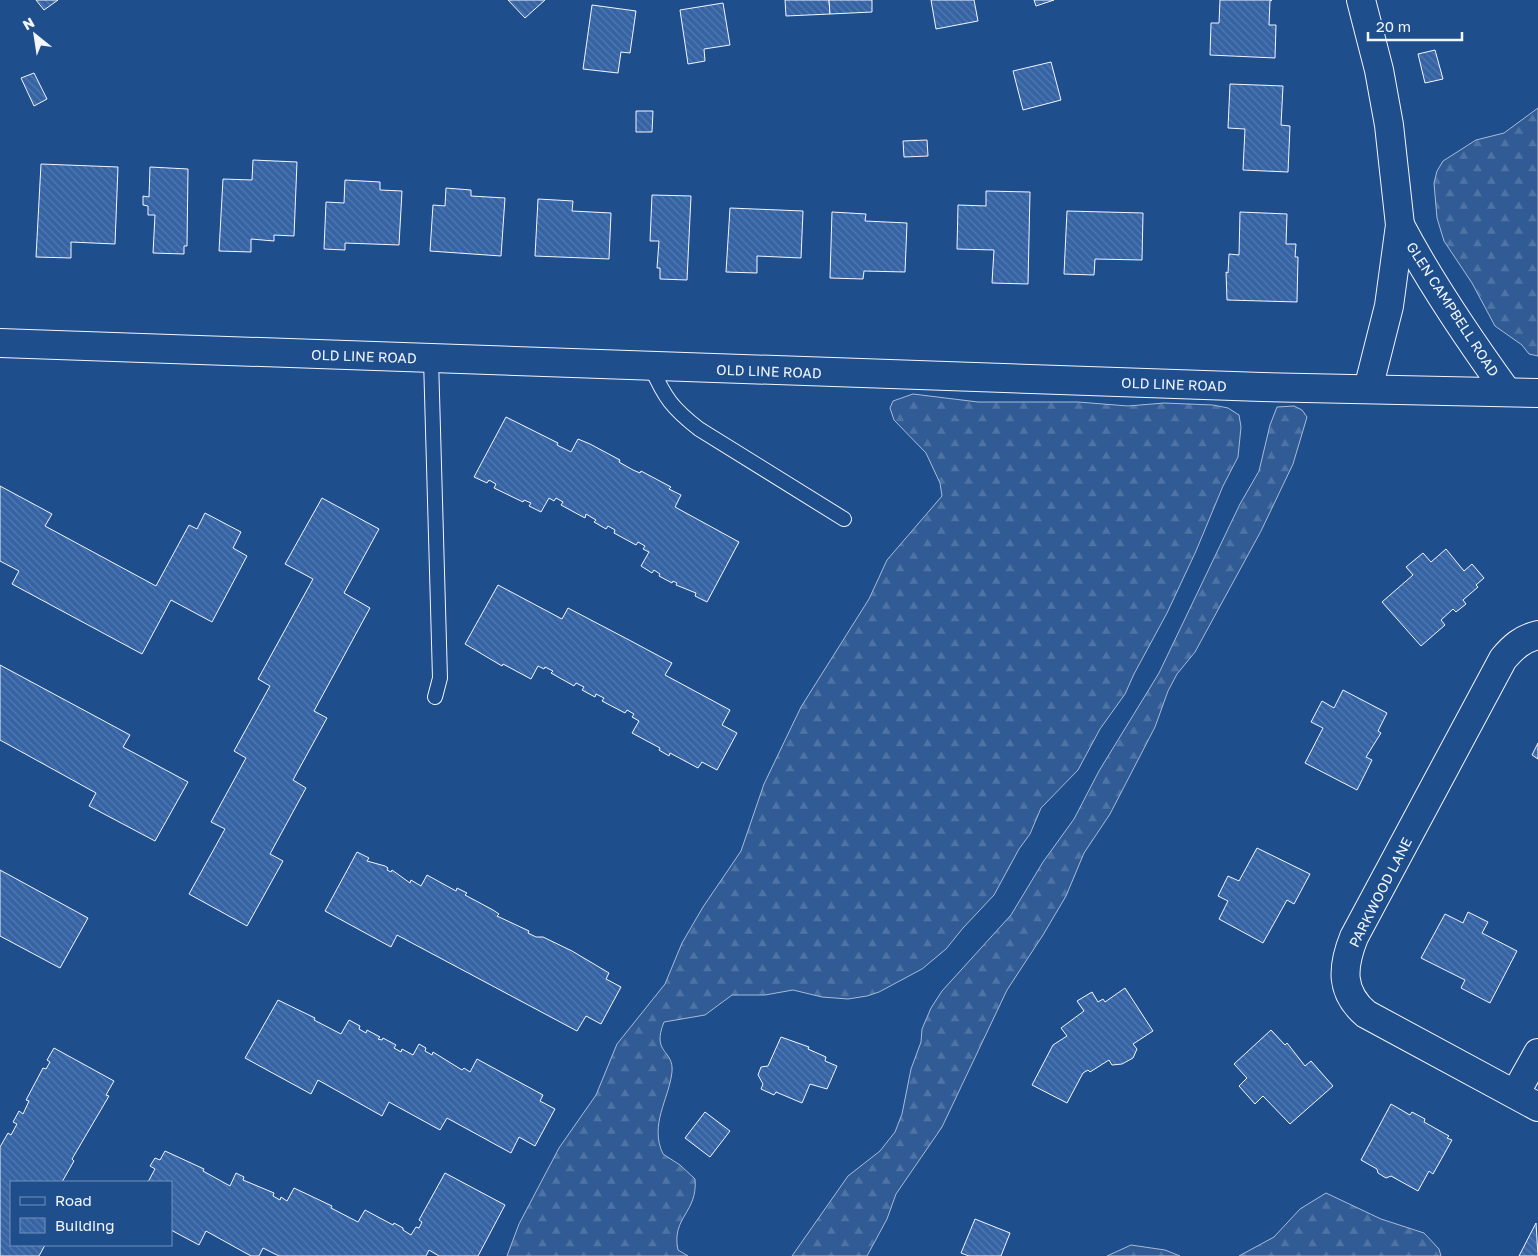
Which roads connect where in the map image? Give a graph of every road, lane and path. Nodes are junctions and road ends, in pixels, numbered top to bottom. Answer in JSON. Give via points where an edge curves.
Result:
{"nodes":[{"id":1,"x":1361,"y":0,"type":"edge"},
{"id":2,"x":1400,"y":225,"type":"junction"},
{"id":3,"x":0,"y":343,"type":"edge"},
{"id":4,"x":431,"y":359,"type":"junction"},
{"id":5,"x":651,"y":367,"type":"junction"},
{"id":6,"x":1368,"y":390,"type":"junction"},
{"id":7,"x":1507,"y":392,"type":"junction"},
{"id":8,"x":1538,"y":393,"type":"edge"},
{"id":9,"x":844,"y":520,"type":"dead end"},
{"id":10,"x":1538,"y":635,"type":"edge"},
{"id":11,"x":435,"y":697,"type":"dead end"},
{"id":12,"x":1538,"y":1053,"type":"edge"},
{"id":13,"x":1526,"y":1100,"type":"edge"}],
"edges":[{"from":1,"to":2,"type":"street","name":"GLEN CAMPBELL ROAD","via":[[1389,125]]},
{"from":2,"to":6,"type":"street","name":"GLEN CAMPBELL ROAD","via":[[1389,306]]},
{"from":2,"to":7,"type":"street","name":"GLEN CAMPBELL ROAD","via":[[1469,340]]},
{"from":3,"to":4,"type":"street","name":"OLD LINE ROAD"},
{"from":4,"to":5,"type":"street","name":"OLD LINE ROAD"},
{"from":4,"to":11,"type":"lane","via":[[440,678]]},
{"from":5,"to":6,"type":"street","name":"OLD LINE ROAD"},
{"from":5,"to":9,"type":"lane","via":[[666,398],[699,429]]},
{"from":6,"to":7,"type":"street","name":"OLD LINE ROAD"},
{"from":7,"to":8,"type":"street","name":"OLD LINE ROAD"},
{"from":10,"to":13,"type":"street","name":"PARKWOOD LANE","via":[[1514,646],[1503,659],[1354,937],[1345,971],[1354,1004],[1366,1014]]},
{"from":12,"to":13,"type":"street","name":"PARKWOOD LANE"}]}
